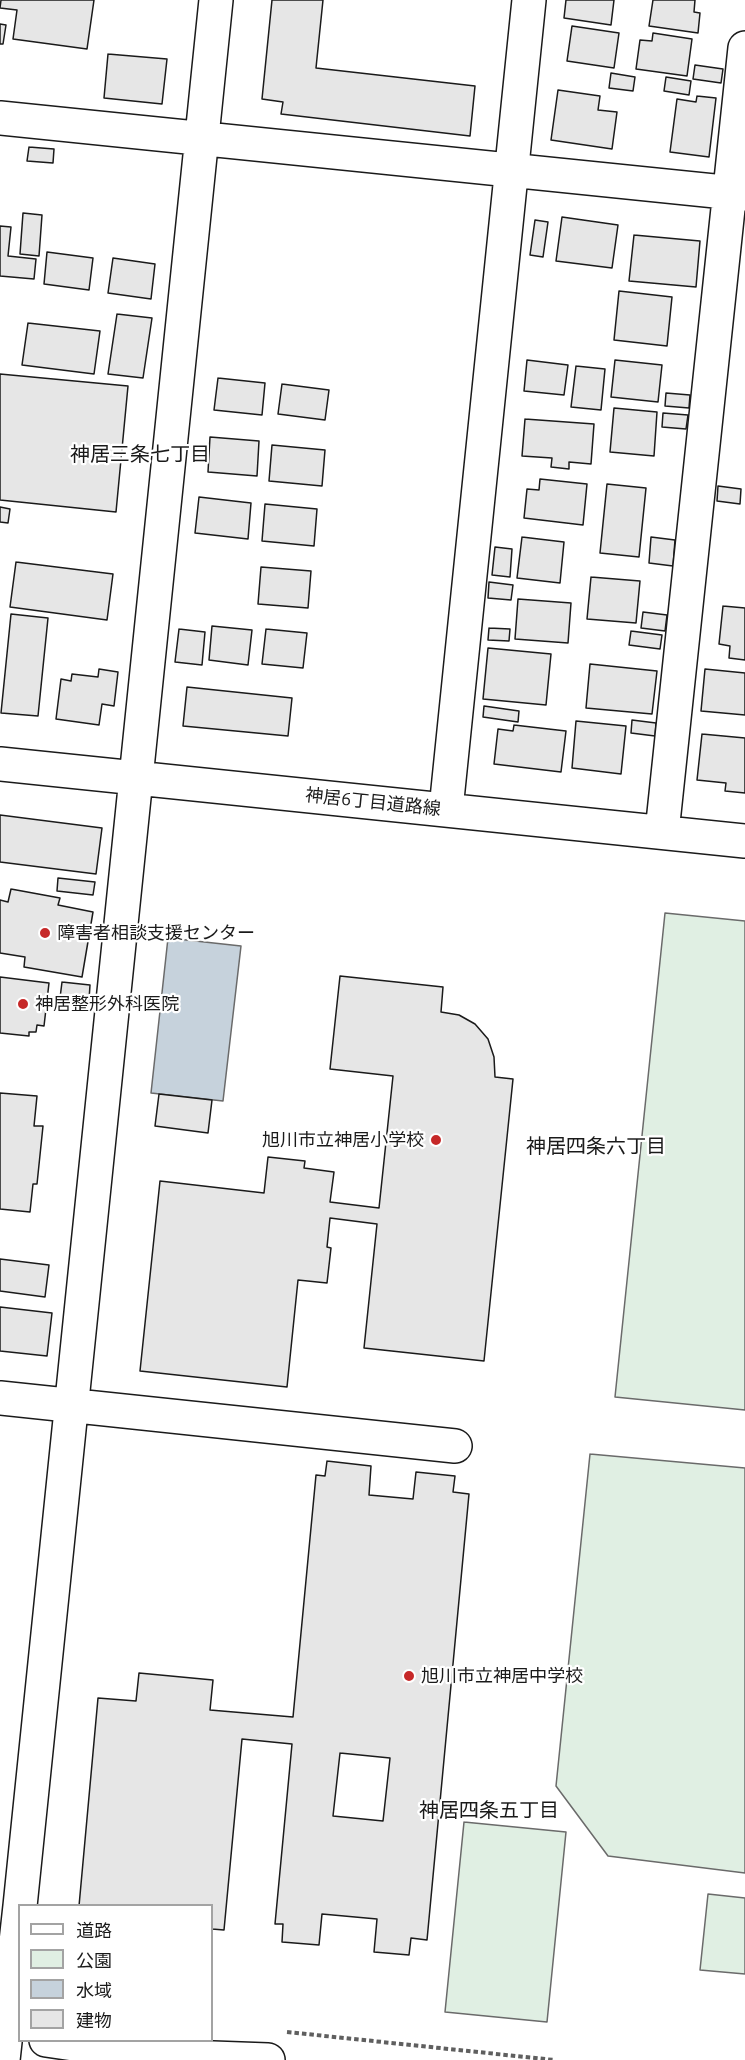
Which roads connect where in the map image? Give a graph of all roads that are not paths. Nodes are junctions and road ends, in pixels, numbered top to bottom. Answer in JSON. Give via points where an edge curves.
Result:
{"nodes":[{"id":1,"x":216,"y":0,"type":"edge"},
{"id":2,"x":529,"y":0,"type":"edge"},
{"id":3,"x":745,"y":48,"type":"edge"},
{"id":4,"x":0,"y":118,"type":"edge"},
{"id":5,"x":203,"y":139,"type":"junction"},
{"id":6,"x":510,"y":170,"type":"junction"},
{"id":7,"x":737,"y":193,"type":"edge"},
{"id":8,"x":0,"y":764,"type":"edge"},
{"id":9,"x":137,"y":779,"type":"junction"},
{"id":10,"x":446,"y":809,"type":"junction"},
{"id":11,"x":662,"y":832,"type":"junction"},
{"id":12,"x":745,"y":841,"type":"edge"},
{"id":13,"x":0,"y":1398,"type":"edge"},
{"id":14,"x":72,"y":1405,"type":"junction"},
{"id":15,"x":455,"y":1446,"type":"dead end"},
{"id":16,"x":15,"y":1903,"type":"edge"},
{"id":17,"x":7,"y":2041,"type":"edge"},
{"id":18,"x":60,"y":2042,"type":"edge"},
{"id":19,"x":275,"y":2046,"type":"edge"}],
"edges":[{"from":1,"to":5,"type":"street"},
{"from":2,"to":6,"type":"street"},
{"from":3,"to":7,"type":"street"},
{"from":4,"to":5,"type":"street"},
{"from":5,"to":6,"type":"street"},
{"from":5,"to":9,"type":"street"},
{"from":6,"to":7,"type":"street"},
{"from":6,"to":10,"type":"street"},
{"from":7,"to":11,"type":"street"},
{"from":8,"to":9,"type":"street","name":"神居6丁目道路線"},
{"from":9,"to":10,"type":"street","name":"神居6丁目道路線"},
{"from":9,"to":14,"type":"street"},
{"from":10,"to":11,"type":"street","name":"神居6丁目道路線"},
{"from":11,"to":12,"type":"street","name":"神居6丁目道路線"},
{"from":13,"to":14,"type":"street"},
{"from":14,"to":15,"type":"street"},
{"from":14,"to":16,"type":"street"},
{"from":16,"to":17,"type":"street"},
{"from":18,"to":19,"type":"street","via":[[158,2056]]}]}
